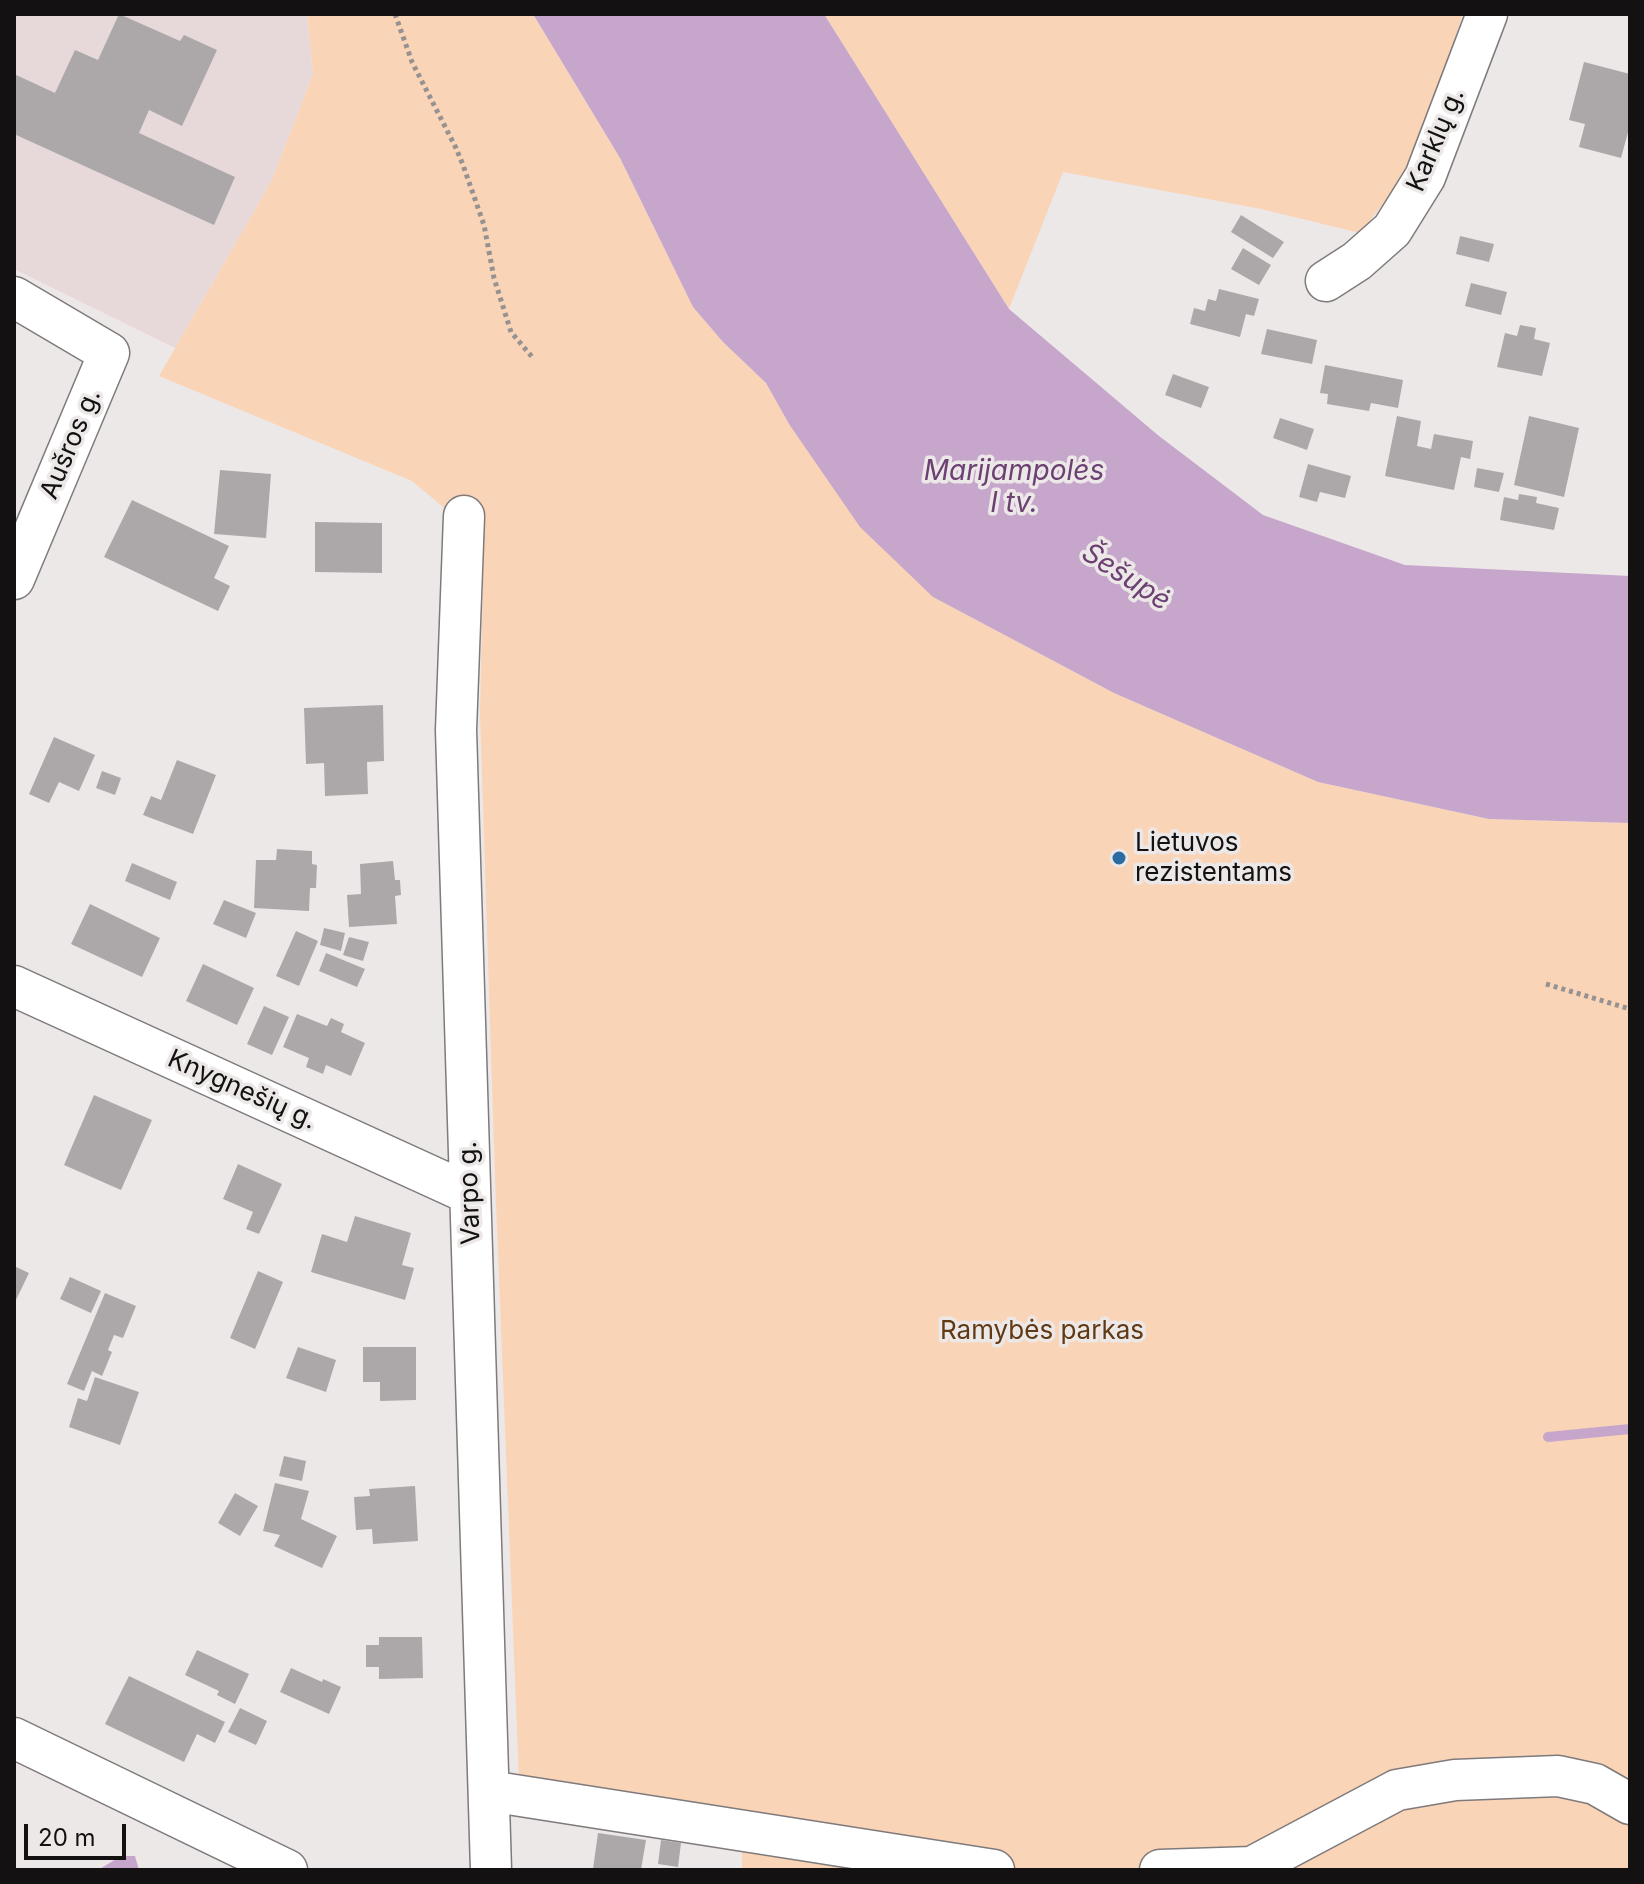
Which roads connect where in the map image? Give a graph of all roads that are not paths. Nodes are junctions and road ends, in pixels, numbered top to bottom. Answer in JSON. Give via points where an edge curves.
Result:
{"nodes":[{"id":1,"x":1487,"y":14,"type":"edge"},
{"id":2,"x":1326,"y":281,"type":"dead end"},
{"id":3,"x":14,"y":297,"type":"edge"},
{"id":4,"x":464,"y":516,"type":"dead end"},
{"id":5,"x":14,"y":579,"type":"edge"},
{"id":6,"x":14,"y":986,"type":"edge"},
{"id":7,"x":470,"y":1194,"type":"junction"},
{"id":8,"x":14,"y":1738,"type":"edge"},
{"id":9,"x":489,"y":1791,"type":"junction"},
{"id":10,"x":1630,"y":1804,"type":"edge"},
{"id":11,"x":287,"y":1870,"type":"edge"},
{"id":12,"x":491,"y":1870,"type":"edge"},
{"id":13,"x":994,"y":1870,"type":"edge"},
{"id":14,"x":1160,"y":1870,"type":"edge"}],
"edges":[{"from":1,"to":2,"type":"street","name":"Karklų g.","via":[[1425,177],[1392,230]]},
{"from":3,"to":5,"type":"street","name":"Aušros g.","via":[[109,353]]},
{"from":4,"to":7,"type":"street","name":"Varpo g.","via":[[456,730]]},
{"from":6,"to":7,"type":"street","name":"Knygnešių g."},
{"from":7,"to":9,"type":"street","name":"Varpo g."},
{"from":8,"to":11,"type":"street"},
{"from":9,"to":12,"type":"street","name":"Varpo g."},
{"from":9,"to":13,"type":"street"},
{"from":10,"to":14,"type":"street","via":[[1595,1784],[1558,1776],[1455,1780],[1397,1790],[1252,1867]]}]}
